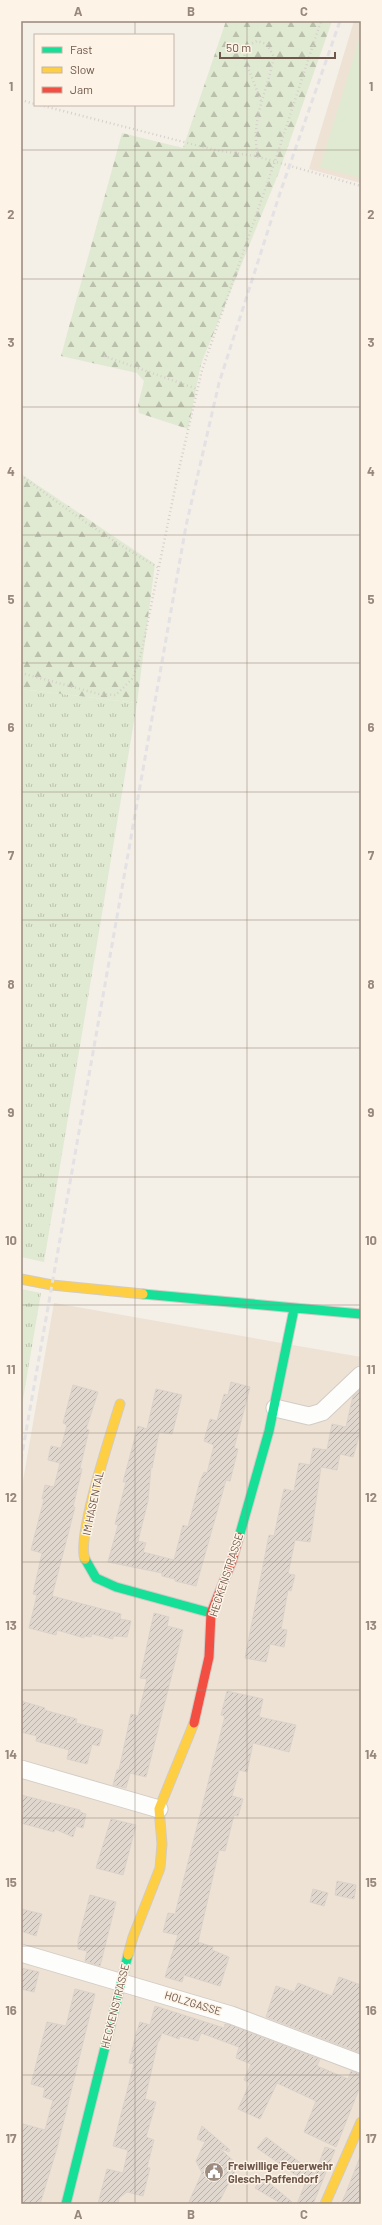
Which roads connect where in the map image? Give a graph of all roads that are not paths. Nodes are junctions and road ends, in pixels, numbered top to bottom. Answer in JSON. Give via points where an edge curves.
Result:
{"nodes":[{"id":1,"x":21,"y":1279,"type":"edge"},
{"id":2,"x":294,"y":1309,"type":"junction"},
{"id":3,"x":361,"y":1314,"type":"edge"},
{"id":4,"x":361,"y":1375,"type":"edge"},
{"id":5,"x":120,"y":1404,"type":"dead end"},
{"id":6,"x":275,"y":1408,"type":"junction"},
{"id":7,"x":211,"y":1613,"type":"junction"},
{"id":8,"x":21,"y":1770,"type":"edge"},
{"id":9,"x":159,"y":1809,"type":"junction"},
{"id":10,"x":21,"y":1953,"type":"edge"},
{"id":11,"x":121,"y":1981,"type":"junction"},
{"id":12,"x":361,"y":2064,"type":"edge"},
{"id":13,"x":361,"y":2122,"type":"edge"},
{"id":14,"x":66,"y":2204,"type":"edge"},
{"id":15,"x":326,"y":2204,"type":"edge"}],
"edges":[{"from":1,"to":2,"type":"street","via":[[52,1285]]},
{"from":2,"to":3,"type":"street"},
{"from":2,"to":6,"type":"street","name":"HECKENSTRASSE"},
{"from":4,"to":6,"type":"street","via":[[322,1412],[309,1416]]},
{"from":5,"to":7,"type":"street","name":"IM HASENTAL","via":[[89,1514],[84,1557],[96,1578],[116,1587]]},
{"from":6,"to":7,"type":"street","name":"HECKENSTRASSE","via":[[232,1561]]},
{"from":7,"to":9,"type":"street","name":"HECKENSTRASSE","via":[[210,1657],[200,1704]]},
{"from":8,"to":9,"type":"street"},
{"from":9,"to":11,"type":"street","name":"HECKENSTRASSE","via":[[162,1844],[160,1868],[134,1937]]},
{"from":10,"to":11,"type":"street","name":"HOLZGASSE"},
{"from":11,"to":12,"type":"street","name":"HOLZGASSE","via":[[231,2015]]},
{"from":11,"to":14,"type":"street","name":"HECKENSTRASSE"},
{"from":13,"to":15,"type":"street"}]}
